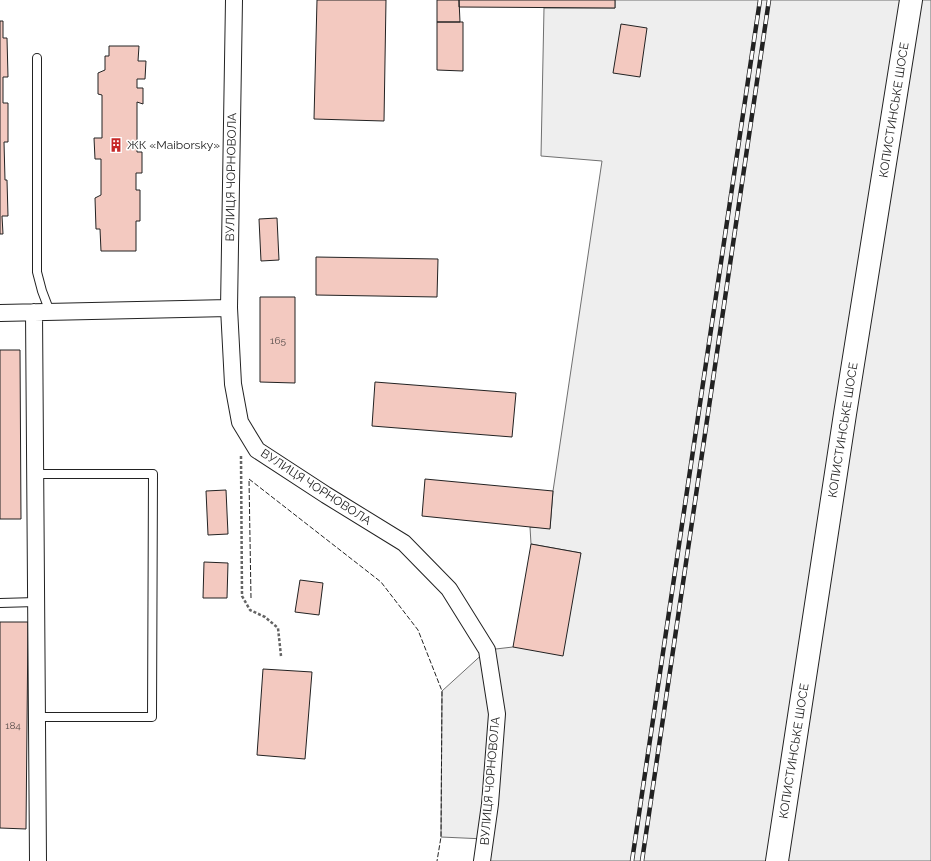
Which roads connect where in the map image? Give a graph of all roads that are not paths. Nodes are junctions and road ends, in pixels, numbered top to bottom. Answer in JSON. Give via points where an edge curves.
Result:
{"nodes":[{"id":1,"x":234,"y":0,"type":"edge"},
{"id":2,"x":911,"y":0,"type":"edge"},
{"id":3,"x":37,"y":58,"type":"dead end"},
{"id":4,"x":229,"y":308,"type":"junction"},
{"id":5,"x":34,"y":312,"type":"junction"},
{"id":6,"x":50,"y":312,"type":"junction"},
{"id":7,"x":0,"y":313,"type":"edge"},
{"id":8,"x":35,"y":474,"type":"junction"},
{"id":9,"x":36,"y":602,"type":"junction"},
{"id":10,"x":0,"y":603,"type":"edge"},
{"id":11,"x":37,"y":716,"type":"junction"},
{"id":12,"x":38,"y":861,"type":"edge"},
{"id":13,"x":482,"y":861,"type":"edge"},
{"id":14,"x":777,"y":861,"type":"edge"}],
"edges":[{"from":1,"to":4,"type":"street","name":"ВУЛИЦЯ ЧОРНОВОЛА"},
{"from":2,"to":14,"type":"street","name":"КОПИСТИНСЬКЕ ШОСЕ"},
{"from":3,"to":6,"type":"lane","via":[[37,272]]},
{"from":4,"to":6,"type":"street"},
{"from":4,"to":13,"type":"street","name":"ВУЛИЦЯ ЧОРНОВОЛА","via":[[233,384],[240,422],[257,450],[404,543],[449,589],[487,650],[497,714],[490,804]]},
{"from":5,"to":6,"type":"street"},
{"from":5,"to":7,"type":"street"},
{"from":5,"to":8,"type":"street"},
{"from":8,"to":9,"type":"street"},
{"from":8,"to":11,"type":"lane","via":[[153,474],[152,717]]},
{"from":9,"to":10,"type":"lane"},
{"from":9,"to":11,"type":"street"},
{"from":11,"to":12,"type":"street"}]}
